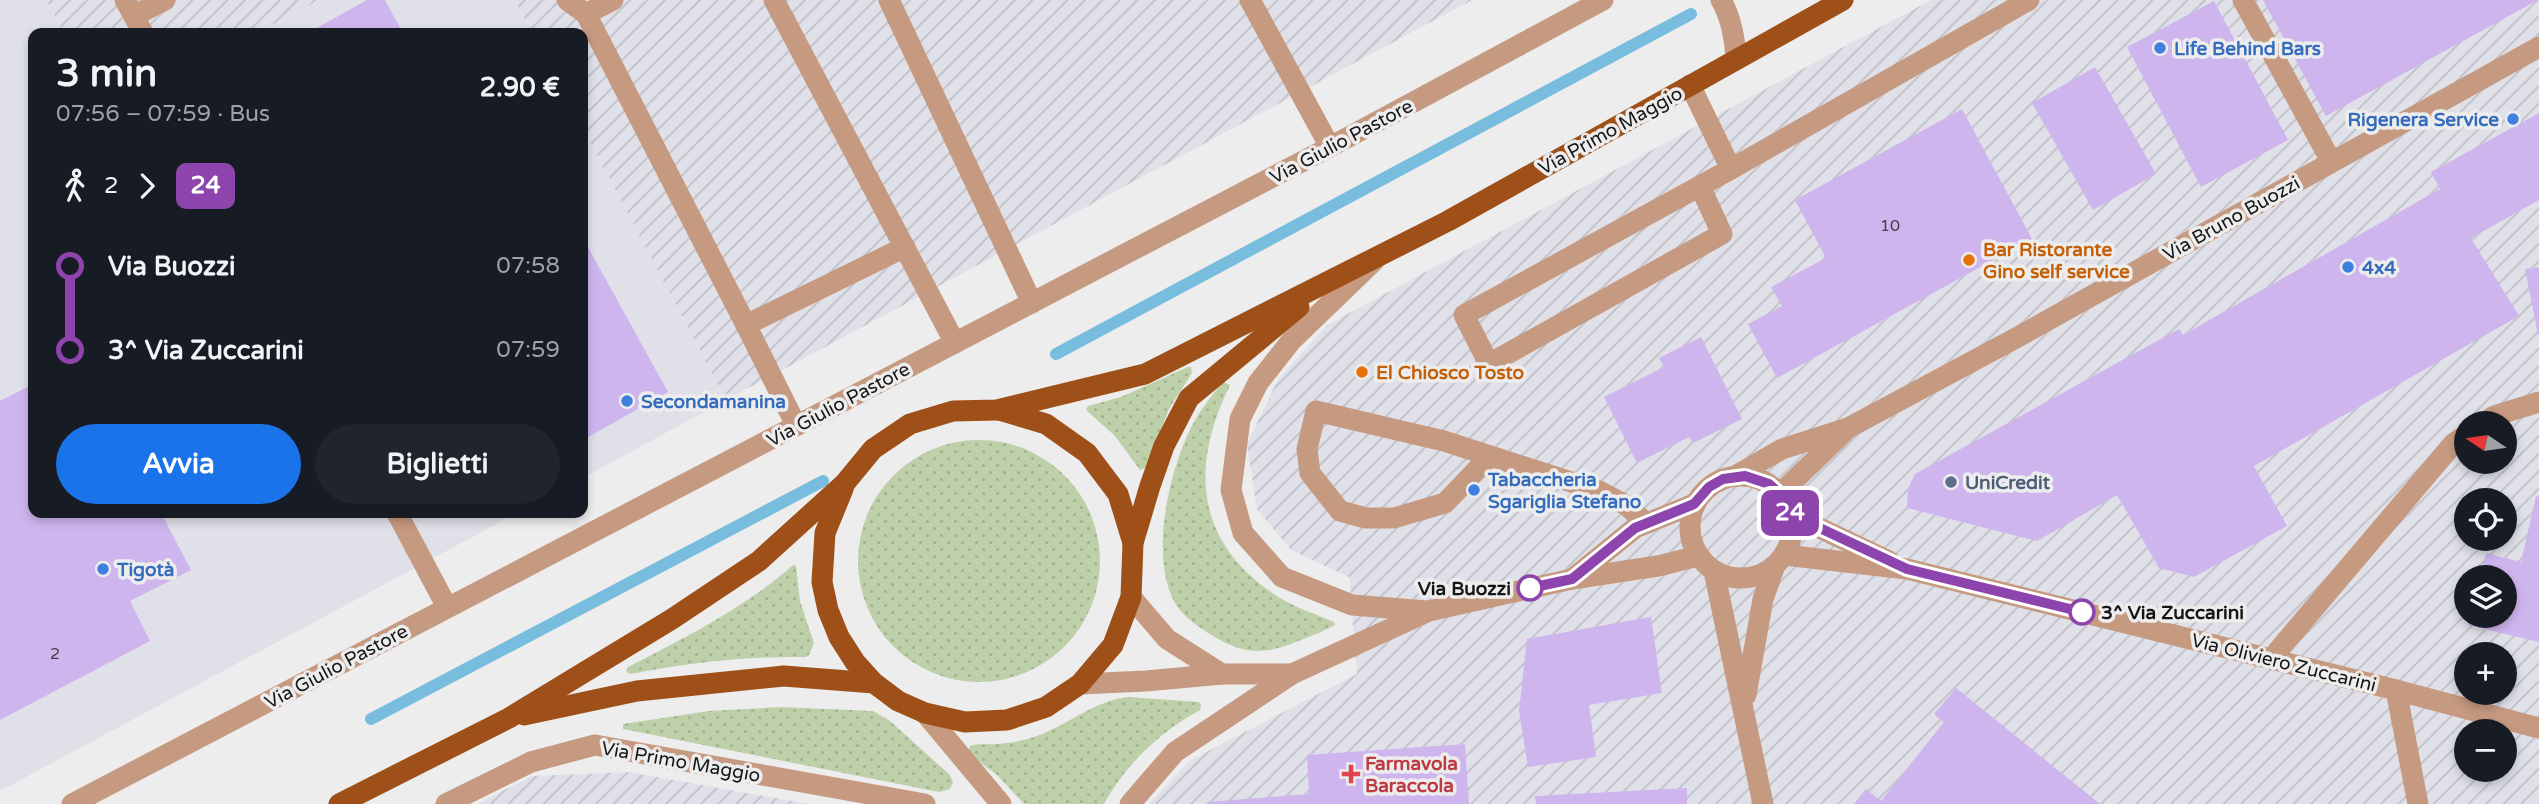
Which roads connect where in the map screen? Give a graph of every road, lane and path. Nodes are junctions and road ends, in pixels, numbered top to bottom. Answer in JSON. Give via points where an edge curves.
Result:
{"nodes":[{"id":1,"x":165,"y":0,"type":"edge"},
{"id":2,"x":567,"y":0,"type":"edge"},
{"id":3,"x":613,"y":0,"type":"edge"},
{"id":4,"x":774,"y":0,"type":"edge"},
{"id":5,"x":889,"y":0,"type":"edge"},
{"id":6,"x":1250,"y":0,"type":"edge"},
{"id":7,"x":1603,"y":0,"type":"edge"},
{"id":8,"x":1721,"y":0,"type":"edge"},
{"id":9,"x":1843,"y":0,"type":"edge"},
{"id":10,"x":2029,"y":0,"type":"edge"},
{"id":11,"x":2243,"y":0,"type":"edge"},
{"id":12,"x":586,"y":14,"type":"junction"},
{"id":13,"x":134,"y":17,"type":"edge"},
{"id":14,"x":2539,"y":47,"type":"edge"},
{"id":15,"x":1736,"y":60,"type":"junction"},
{"id":16,"x":1690,"y":85,"type":"junction"},
{"id":17,"x":1330,"y":147,"type":"junction"},
{"id":18,"x":2331,"y":161,"type":"junction"},
{"id":19,"x":1731,"y":169,"type":"junction"},
{"id":20,"x":1700,"y":186,"type":"junction"},
{"id":21,"x":905,"y":247,"type":"junction"},
{"id":22,"x":1377,"y":258,"type":"junction"},
{"id":23,"x":1327,"y":283,"type":"junction"},
{"id":24,"x":1032,"y":303,"type":"junction"},
{"id":25,"x":746,"y":325,"type":"junction"},
{"id":26,"x":955,"y":343,"type":"junction"},
{"id":27,"x":2539,"y":402,"type":"edge"},
{"id":28,"x":997,"y":410,"type":"junction"},
{"id":29,"x":2510,"y":411,"type":"edge"},
{"id":30,"x":796,"y":425,"type":"junction"},
{"id":31,"x":1849,"y":428,"type":"junction"},
{"id":32,"x":2454,"y":443,"type":"edge"},
{"id":33,"x":1490,"y":456,"type":"junction"},
{"id":34,"x":1735,"y":476,"type":"junction"},
{"id":35,"x":845,"y":483,"type":"junction"},
{"id":36,"x":1780,"y":494,"type":"junction"},
{"id":37,"x":1694,"y":504,"type":"junction"},
{"id":38,"x":1790,"y":514,"type":"junction"},
{"id":39,"x":400,"y":518,"type":"edge"},
{"id":40,"x":1646,"y":523,"type":"junction"},
{"id":41,"x":1133,"y":543,"type":"junction"},
{"id":42,"x":1779,"y":560,"type":"junction"},
{"id":43,"x":1706,"y":564,"type":"junction"},
{"id":44,"x":1907,"y":569,"type":"junction"},
{"id":45,"x":1572,"y":579,"type":"junction"},
{"id":46,"x":1131,"y":597,"type":"junction"},
{"id":47,"x":447,"y":607,"type":"junction"},
{"id":48,"x":1429,"y":611,"type":"junction"},
{"id":49,"x":2271,"y":659,"type":"junction"},
{"id":50,"x":1222,"y":674,"type":"junction"},
{"id":51,"x":1292,"y":674,"type":"junction"},
{"id":52,"x":874,"y":683,"type":"junction"},
{"id":53,"x":1080,"y":684,"type":"junction"},
{"id":54,"x":2396,"y":690,"type":"junction"},
{"id":55,"x":1744,"y":707,"type":"junction"},
{"id":56,"x":925,"y":713,"type":"junction"},
{"id":57,"x":509,"y":718,"type":"junction"},
{"id":58,"x":2539,"y":728,"type":"edge"},
{"id":59,"x":72,"y":804,"type":"edge"},
{"id":60,"x":339,"y":804,"type":"edge"},
{"id":61,"x":446,"y":804,"type":"edge"},
{"id":62,"x":925,"y":804,"type":"edge"},
{"id":63,"x":1001,"y":804,"type":"edge"},
{"id":64,"x":1130,"y":804,"type":"edge"},
{"id":65,"x":1763,"y":804,"type":"edge"},
{"id":66,"x":2418,"y":804,"type":"edge"}],
"edges":[{"from":1,"to":13,"type":"street"},
{"from":2,"to":12,"type":"street"},
{"from":3,"to":12,"type":"street"},
{"from":4,"to":21,"type":"street"},
{"from":5,"to":24,"type":"street"},
{"from":6,"to":17,"type":"street"},
{"from":7,"to":17,"type":"street","name":"Via Giulio Pastore"},
{"from":8,"to":15,"type":"street","via":[[1735,36]]},
{"from":9,"to":15,"type":"main road","name":"Via Primo Maggio"},
{"from":10,"to":19,"type":"street"},
{"from":11,"to":18,"type":"street"},
{"from":12,"to":25,"type":"street"},
{"from":14,"to":18,"type":"street","name":"Via Bruno Buozzi"},
{"from":15,"to":16,"type":"main road","name":"Via Primo Maggio"},
{"from":16,"to":19,"type":"street"},
{"from":16,"to":22,"type":"main road","name":"Via Primo Maggio"},
{"from":17,"to":24,"type":"street","name":"Via Giulio Pastore"},
{"from":18,"to":31,"type":"street","name":"Via Bruno Buozzi"},
{"from":19,"to":20,"type":"street"},
{"from":20,"to":20,"type":"street","via":[[1464,315],[1489,364],[1722,234]]},
{"from":21,"to":25,"type":"street"},
{"from":21,"to":26,"type":"street"},
{"from":22,"to":23,"type":"main road","name":"Via Primo Maggio"},
{"from":22,"to":48,"type":"street","name":"Via Primo Maggio","via":[[1291,341],[1258,383],[1240,419],[1231,491],[1242,533],[1282,577],[1352,605]]},
{"from":23,"to":28,"type":"main road","name":"Via Primo Maggio","via":[[1145,373]]},
{"from":23,"to":41,"type":"main road","name":"Via Primo Maggio","via":[[1189,398],[1164,446]]},
{"from":24,"to":26,"type":"street","name":"Via Giulio Pastore"},
{"from":25,"to":30,"type":"street"},
{"from":26,"to":30,"type":"street","name":"Via Giulio Pastore"},
{"from":27,"to":29,"type":"street"},
{"from":28,"to":35,"type":"main road","name":"Via Primo Maggio","via":[[953,411],[910,424],[873,449]]},
{"from":28,"to":41,"type":"main road","name":"Via Primo Maggio","via":[[1046,424],[1087,453],[1118,494]]},
{"from":30,"to":47,"type":"street","name":"Via Giulio Pastore"},
{"from":31,"to":34,"type":"street","name":"Via Bruno Buozzi","via":[[1782,449]]},
{"from":31,"to":36,"type":"street","name":"Via Bruno Buozzi"},
{"from":32,"to":49,"type":"street"},
{"from":33,"to":33,"type":"street","via":[[1315,411],[1307,449],[1310,473],[1340,511],[1366,518],[1394,518],[1445,503]]},
{"from":33,"to":40,"type":"street","via":[[1598,491],[1626,505]]},
{"from":34,"to":36,"type":"street","via":[[1755,478]]},
{"from":34,"to":37,"type":"street","name":"Via Bruno Buozzi","via":[[1709,487]]},
{"from":35,"to":52,"type":"main road","name":"Via Primo Maggio","via":[[825,533],[822,582],[839,637]]},
{"from":35,"to":57,"type":"main road","name":"Via Primo Maggio","via":[[759,561]]},
{"from":36,"to":38,"type":"street"},
{"from":37,"to":40,"type":"street","name":"Via Bruno Buozzi"},
{"from":37,"to":43,"type":"street","via":[[1690,537]]},
{"from":38,"to":42,"type":"street","via":[[1790,541]]},
{"from":38,"to":44,"type":"street","name":"Via Oliviero Zuccarini"},
{"from":39,"to":47,"type":"street"},
{"from":40,"to":45,"type":"street","name":"Via Bruno Buozzi"},
{"from":41,"to":46,"type":"main road","name":"Via Primo Maggio"},
{"from":42,"to":43,"type":"street","name":"Via Bruno Buozzi","via":[[1766,572],[1747,578],[1725,576]]},
{"from":42,"to":44,"type":"street","name":"Via Oliviero Zuccarini"},
{"from":42,"to":55,"type":"street","via":[[1763,598]]},
{"from":43,"to":45,"type":"street","name":"Via Bruno Buozzi"},
{"from":43,"to":55,"type":"street"},
{"from":44,"to":49,"type":"street","name":"Via Oliviero Zuccarini"},
{"from":45,"to":48,"type":"street","name":"Via Bruno Buozzi"},
{"from":46,"to":50,"type":"street","via":[[1167,639]]},
{"from":46,"to":53,"type":"main road","name":"Via Primo Maggio","via":[[1113,645]]},
{"from":47,"to":59,"type":"street","name":"Via Giulio Pastore"},
{"from":48,"to":51,"type":"street"},
{"from":49,"to":54,"type":"street","name":"Via Oliviero Zuccarini"},
{"from":50,"to":51,"type":"street"},
{"from":50,"to":53,"type":"street"},
{"from":51,"to":64,"type":"street","via":[[1175,752]]},
{"from":52,"to":56,"type":"main road","name":"Via Primo Maggio"},
{"from":52,"to":57,"type":"main road","name":"Via Primo Maggio","via":[[784,676],[637,691]]},
{"from":53,"to":56,"type":"main road","name":"Via Primo Maggio","via":[[1046,707],[1007,720],[965,722]]},
{"from":54,"to":58,"type":"street","name":"Via Oliviero Zuccarini"},
{"from":54,"to":66,"type":"street"},
{"from":55,"to":65,"type":"street"},
{"from":56,"to":63,"type":"street","name":"Via Primo Maggio"},
{"from":57,"to":60,"type":"main road","name":"Via Primo Maggio"},
{"from":61,"to":62,"type":"street","name":"Via Primo Maggio","via":[[531,762],[595,745]]}]}
